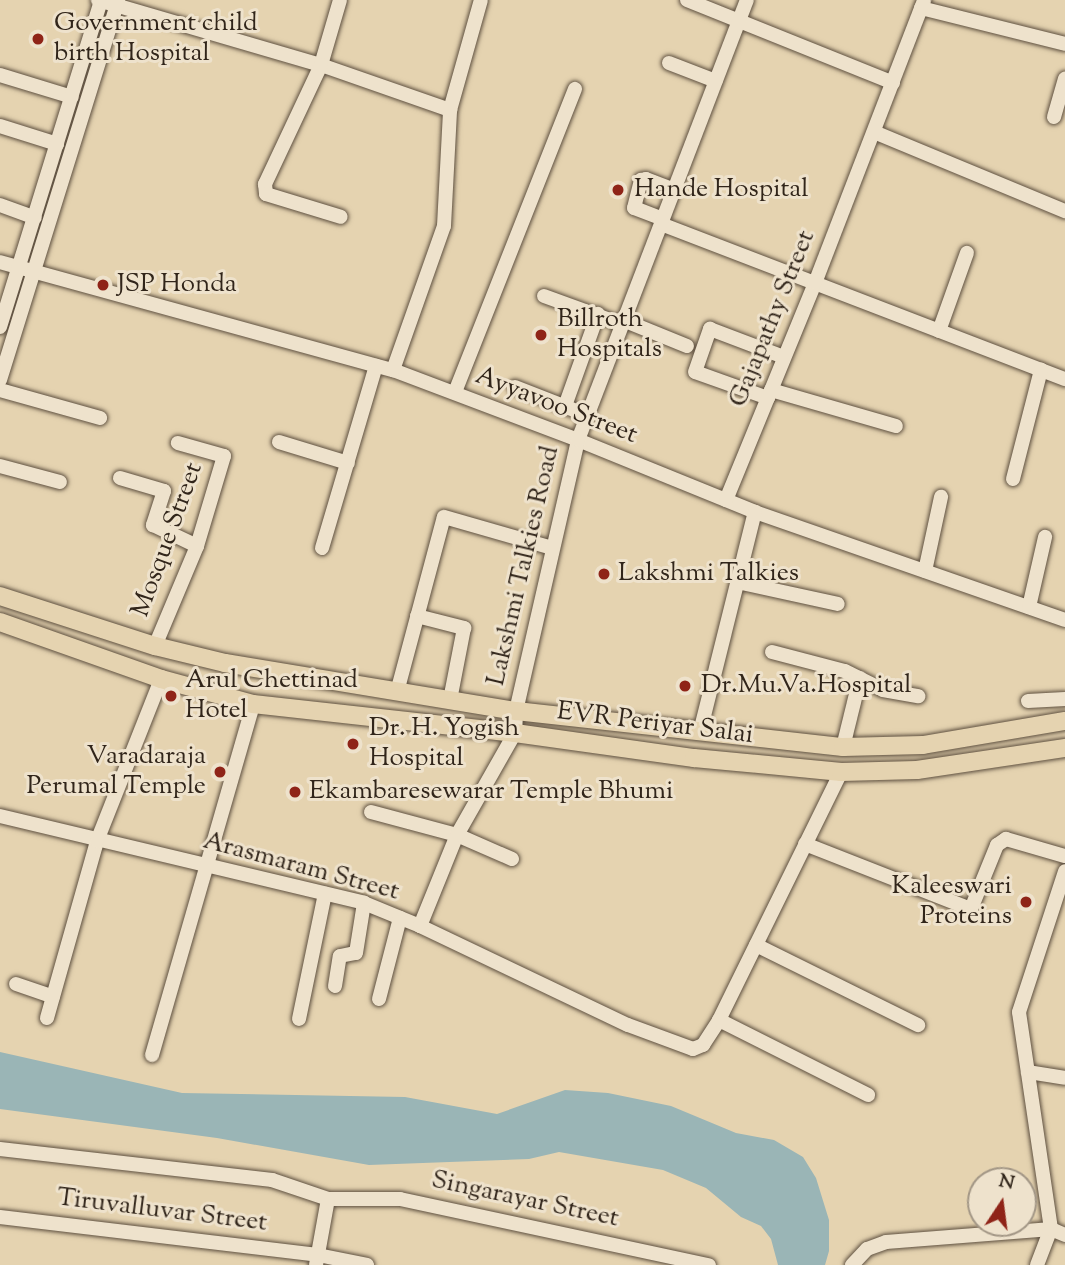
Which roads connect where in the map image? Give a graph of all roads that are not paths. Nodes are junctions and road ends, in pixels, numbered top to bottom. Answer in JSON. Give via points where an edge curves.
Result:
{"nodes":[{"id":1,"x":100,"y":0,"type":"edge"},
{"id":2,"x":340,"y":0,"type":"edge"},
{"id":3,"x":481,"y":0,"type":"edge"},
{"id":4,"x":687,"y":0,"type":"edge"},
{"id":5,"x":747,"y":0,"type":"edge"},
{"id":6,"x":117,"y":3,"type":"edge"},
{"id":7,"x":923,"y":4,"type":"edge"},
{"id":8,"x":739,"y":19,"type":"junction"},
{"id":9,"x":1065,"y":44,"type":"edge"},
{"id":10,"x":669,"y":63,"type":"dead end"},
{"id":11,"x":321,"y":65,"type":"junction"},
{"id":12,"x":0,"y":75,"type":"edge"},
{"id":13,"x":1065,"y":79,"type":"edge"},
{"id":14,"x":716,"y":80,"type":"junction"},
{"id":15,"x":893,"y":83,"type":"junction"},
{"id":16,"x":575,"y":89,"type":"dead end"},
{"id":17,"x":72,"y":97,"type":"junction"},
{"id":18,"x":450,"y":110,"type":"junction"},
{"id":19,"x":1054,"y":117,"type":"dead end"},
{"id":20,"x":0,"y":126,"type":"edge"},
{"id":21,"x":874,"y":132,"type":"junction"},
{"id":22,"x":57,"y":144,"type":"junction"},
{"id":23,"x":674,"y":190,"type":"junction"},
{"id":24,"x":0,"y":205,"type":"edge"},
{"id":25,"x":1065,"y":211,"type":"edge"},
{"id":26,"x":341,"y":217,"type":"dead end"},
{"id":27,"x":35,"y":218,"type":"junction"},
{"id":28,"x":662,"y":222,"type":"junction"},
{"id":29,"x":967,"y":253,"type":"dead end"},
{"id":30,"x":0,"y":262,"type":"edge"},
{"id":31,"x":18,"y":269,"type":"junction"},
{"id":32,"x":34,"y":274,"type":"junction"},
{"id":33,"x":815,"y":283,"type":"junction"},
{"id":34,"x":544,"y":296,"type":"dead end"},
{"id":35,"x":598,"y":314,"type":"junction"},
{"id":36,"x":1,"y":318,"type":"edge"},
{"id":37,"x":622,"y":322,"type":"junction"},
{"id":38,"x":939,"y":331,"type":"junction"},
{"id":39,"x":687,"y":346,"type":"dead end"},
{"id":40,"x":785,"y":357,"type":"junction"},
{"id":41,"x":376,"y":366,"type":"junction"},
{"id":42,"x":393,"y":370,"type":"junction"},
{"id":43,"x":1041,"y":370,"type":"junction"},
{"id":44,"x":1065,"y":379,"type":"edge"},
{"id":45,"x":0,"y":380,"type":"edge"},
{"id":46,"x":515,"y":387,"type":"dead end"},
{"id":47,"x":0,"y":390,"type":"edge"},
{"id":48,"x":455,"y":393,"type":"junction"},
{"id":49,"x":769,"y":394,"type":"junction"},
{"id":50,"x":565,"y":407,"type":"junction"},
{"id":51,"x":587,"y":415,"type":"junction"},
{"id":52,"x":100,"y":418,"type":"dead end"},
{"id":53,"x":896,"y":425,"type":"dead end"},
{"id":54,"x":578,"y":440,"type":"junction"},
{"id":55,"x":279,"y":442,"type":"dead end"},
{"id":56,"x":178,"y":443,"type":"dead end"},
{"id":57,"x":348,"y":463,"type":"junction"},
{"id":58,"x":0,"y":466,"type":"edge"},
{"id":59,"x":120,"y":478,"type":"dead end"},
{"id":60,"x":1013,"y":479,"type":"dead end"},
{"id":61,"x":60,"y":482,"type":"dead end"},
{"id":62,"x":941,"y":497,"type":"dead end"},
{"id":63,"x":726,"y":500,"type":"junction"},
{"id":64,"x":755,"y":512,"type":"junction"},
{"id":65,"x":1045,"y":537,"type":"dead end"},
{"id":66,"x":197,"y":546,"type":"junction"},
{"id":67,"x":323,"y":548,"type":"dead end"},
{"id":68,"x":552,"y":548,"type":"junction"},
{"id":69,"x":925,"y":571,"type":"junction"},
{"id":70,"x":737,"y":582,"type":"junction"},
{"id":71,"x":0,"y":596,"type":"edge"},
{"id":72,"x":838,"y":604,"type":"dead end"},
{"id":73,"x":1029,"y":607,"type":"junction"},
{"id":74,"x":417,"y":616,"type":"junction"},
{"id":75,"x":1065,"y":620,"type":"edge"},
{"id":76,"x":0,"y":622,"type":"edge"},
{"id":77,"x":155,"y":646,"type":"junction"},
{"id":78,"x":772,"y":652,"type":"dead end"},
{"id":79,"x":860,"y":678,"type":"junction"},
{"id":80,"x":160,"y":679,"type":"junction"},
{"id":81,"x":397,"y":692,"type":"junction"},
{"id":82,"x":918,"y":696,"type":"dead end"},
{"id":83,"x":1065,"y":699,"type":"edge"},
{"id":84,"x":450,"y":700,"type":"junction"},
{"id":85,"x":1028,"y":701,"type":"dead end"},
{"id":86,"x":253,"y":704,"type":"junction"},
{"id":87,"x":516,"y":711,"type":"junction"},
{"id":88,"x":1065,"y":721,"type":"edge"},
{"id":89,"x":700,"y":732,"type":"junction"},
{"id":90,"x":515,"y":733,"type":"junction"},
{"id":91,"x":843,"y":747,"type":"junction"},
{"id":92,"x":1065,"y":748,"type":"edge"},
{"id":93,"x":841,"y":772,"type":"junction"},
{"id":94,"x":371,"y":812,"type":"dead end"},
{"id":95,"x":0,"y":816,"type":"edge"},
{"id":96,"x":457,"y":835,"type":"junction"},
{"id":97,"x":97,"y":841,"type":"junction"},
{"id":98,"x":805,"y":844,"type":"junction"},
{"id":99,"x":1065,"y":856,"type":"edge"},
{"id":100,"x":512,"y":859,"type":"dead end"},
{"id":101,"x":206,"y":866,"type":"junction"},
{"id":102,"x":1065,"y":871,"type":"edge"},
{"id":103,"x":325,"y":894,"type":"junction"},
{"id":104,"x":363,"y":904,"type":"junction"},
{"id":105,"x":400,"y":918,"type":"junction"},
{"id":106,"x":420,"y":926,"type":"junction"},
{"id":107,"x":756,"y":945,"type":"junction"},
{"id":108,"x":16,"y":984,"type":"dead end"},
{"id":109,"x":335,"y":986,"type":"dead end"},
{"id":110,"x":53,"y":997,"type":"junction"},
{"id":111,"x":379,"y":999,"type":"dead end"},
{"id":112,"x":47,"y":1018,"type":"dead end"},
{"id":113,"x":299,"y":1018,"type":"dead end"},
{"id":114,"x":719,"y":1020,"type":"junction"},
{"id":115,"x":918,"y":1025,"type":"dead end"},
{"id":116,"x":152,"y":1055,"type":"dead end"},
{"id":117,"x":1028,"y":1072,"type":"junction"},
{"id":118,"x":1065,"y":1077,"type":"edge"},
{"id":119,"x":868,"y":1095,"type":"dead end"},
{"id":120,"x":0,"y":1149,"type":"edge"},
{"id":121,"x":328,"y":1199,"type":"junction"},
{"id":122,"x":0,"y":1217,"type":"edge"},
{"id":123,"x":1058,"y":1232,"type":"edge"},
{"id":124,"x":317,"y":1260,"type":"edge"},
{"id":125,"x":367,"y":1265,"type":"edge"},
{"id":126,"x":709,"y":1265,"type":"edge"},
{"id":127,"x":852,"y":1265,"type":"edge"},
{"id":128,"x":1037,"y":1265,"type":"edge"}],
"edges":[{"from":1,"to":6,"type":"street"},
{"from":1,"to":17,"type":"street"},
{"from":2,"to":11,"type":"street"},
{"from":3,"to":18,"type":"street"},
{"from":4,"to":8,"type":"street"},
{"from":5,"to":8,"type":"street","name":"Lakshmi Talkies Road"},
{"from":6,"to":11,"type":"street"},
{"from":6,"to":32,"type":"street"},
{"from":7,"to":9,"type":"street"},
{"from":7,"to":15,"type":"street","name":"Gajapathy Street"},
{"from":8,"to":14,"type":"street","name":"Lakshmi Talkies Road"},
{"from":8,"to":15,"type":"street"},
{"from":10,"to":14,"type":"street"},
{"from":11,"to":18,"type":"street"},
{"from":11,"to":26,"type":"street","via":[[265,184],[266,194]]},
{"from":12,"to":17,"type":"street"},
{"from":13,"to":19,"type":"street"},
{"from":14,"to":23,"type":"street","name":"Lakshmi Talkies Road"},
{"from":15,"to":21,"type":"street","name":"Gajapathy Street"},
{"from":16,"to":48,"type":"street"},
{"from":17,"to":22,"type":"street"},
{"from":18,"to":42,"type":"street","via":[[444,226]]},
{"from":20,"to":22,"type":"street"},
{"from":21,"to":25,"type":"street"},
{"from":21,"to":33,"type":"street","name":"Gajapathy Street"},
{"from":22,"to":27,"type":"street"},
{"from":23,"to":28,"type":"street","name":"Lakshmi Talkies Road"},
{"from":23,"to":28,"type":"street","via":[[641,180],[634,208]]},
{"from":24,"to":27,"type":"street"},
{"from":27,"to":31,"type":"street"},
{"from":28,"to":33,"type":"street"},
{"from":28,"to":37,"type":"street","name":"Lakshmi Talkies Road"},
{"from":29,"to":38,"type":"street"},
{"from":30,"to":31,"type":"street","name":"Ayyavoo Street"},
{"from":31,"to":32,"type":"street","name":"Ayyavoo Street"},
{"from":31,"to":36,"type":"street"},
{"from":32,"to":41,"type":"street","name":"Ayyavoo Street"},
{"from":32,"to":45,"type":"street"},
{"from":33,"to":38,"type":"street"},
{"from":33,"to":40,"type":"street","name":"Gajapathy Street"},
{"from":34,"to":35,"type":"street"},
{"from":35,"to":37,"type":"street"},
{"from":35,"to":50,"type":"street"},
{"from":37,"to":39,"type":"street"},
{"from":37,"to":51,"type":"street","name":"Lakshmi Talkies Road"},
{"from":38,"to":43,"type":"street"},
{"from":40,"to":49,"type":"street","name":"Gajapathy Street"},
{"from":40,"to":49,"type":"street","via":[[710,329],[695,372]]},
{"from":41,"to":42,"type":"street","name":"Ayyavoo Street"},
{"from":41,"to":57,"type":"street"},
{"from":42,"to":48,"type":"street","name":"Ayyavoo Street"},
{"from":43,"to":44,"type":"street"},
{"from":43,"to":60,"type":"street"},
{"from":46,"to":50,"type":"street"},
{"from":47,"to":52,"type":"street"},
{"from":48,"to":54,"type":"street","name":"Ayyavoo Street"},
{"from":49,"to":53,"type":"street"},
{"from":49,"to":63,"type":"street","name":"Gajapathy Street"},
{"from":50,"to":51,"type":"street"},
{"from":51,"to":54,"type":"street","name":"Lakshmi Talkies Road"},
{"from":54,"to":63,"type":"street","name":"Ayyavoo Street"},
{"from":54,"to":68,"type":"street","name":"Lakshmi Talkies Road"},
{"from":55,"to":57,"type":"street"},
{"from":56,"to":66,"type":"street","name":"Mosque Street","via":[[224,456]]},
{"from":57,"to":67,"type":"street"},
{"from":58,"to":61,"type":"street"},
{"from":59,"to":66,"type":"street","via":[[164,491],[153,525]]},
{"from":62,"to":69,"type":"street"},
{"from":63,"to":64,"type":"street","name":"Ayyavoo Street"},
{"from":64,"to":69,"type":"street","name":"Ayyavoo Street"},
{"from":64,"to":70,"type":"street"},
{"from":65,"to":73,"type":"street"},
{"from":66,"to":77,"type":"street","name":"Mosque Street"},
{"from":68,"to":74,"type":"street","via":[[444,517]]},
{"from":68,"to":87,"type":"street","name":"Lakshmi Talkies Road"},
{"from":69,"to":73,"type":"street","name":"Ayyavoo Street"},
{"from":70,"to":72,"type":"street"},
{"from":70,"to":89,"type":"street"},
{"from":71,"to":77,"type":"main road","name":"EVR Periyar Salai"},
{"from":73,"to":75,"type":"street","name":"Ayyavoo Street"},
{"from":74,"to":81,"type":"street"},
{"from":74,"to":84,"type":"street","via":[[464,628]]},
{"from":76,"to":80,"type":"main road","name":"EVR Periyar Salai"},
{"from":77,"to":81,"type":"main road","name":"EVR Periyar Salai","via":[[225,663]]},
{"from":78,"to":79,"type":"street"},
{"from":79,"to":82,"type":"street","via":[[883,690]]},
{"from":79,"to":91,"type":"street"},
{"from":80,"to":86,"type":"main road","name":"EVR Periyar Salai"},
{"from":80,"to":97,"type":"street"},
{"from":81,"to":84,"type":"main road","name":"EVR Periyar Salai"},
{"from":83,"to":85,"type":"street"},
{"from":84,"to":87,"type":"main road","name":"EVR Periyar Salai"},
{"from":86,"to":90,"type":"main road","name":"EVR Periyar Salai"},
{"from":86,"to":101,"type":"street"},
{"from":87,"to":89,"type":"main road","name":"EVR Periyar Salai"},
{"from":87,"to":90,"type":"street","name":"Lakshmi Talkies Road"},
{"from":88,"to":91,"type":"main road","name":"EVR Periyar Salai","via":[[923,745]]},
{"from":89,"to":91,"type":"main road","name":"EVR Periyar Salai"},
{"from":90,"to":93,"type":"main road","name":"EVR Periyar Salai","via":[[694,758]]},
{"from":90,"to":96,"type":"street"},
{"from":92,"to":93,"type":"main road","name":"EVR Periyar Salai","via":[[917,769]]},
{"from":93,"to":98,"type":"street"},
{"from":94,"to":96,"type":"street"},
{"from":95,"to":97,"type":"street","name":"Arasmaram Street"},
{"from":96,"to":100,"type":"street"},
{"from":96,"to":106,"type":"street"},
{"from":97,"to":101,"type":"street","name":"Arasmaram Street"},
{"from":97,"to":110,"type":"street"},
{"from":98,"to":99,"type":"street","via":[[971,909],[997,845],[1006,839]]},
{"from":98,"to":107,"type":"street"},
{"from":101,"to":103,"type":"street","name":"Arasmaram Street"},
{"from":101,"to":116,"type":"street"},
{"from":102,"to":117,"type":"street","via":[[1019,1012]]},
{"from":103,"to":104,"type":"street","name":"Arasmaram Street"},
{"from":103,"to":113,"type":"street"},
{"from":104,"to":105,"type":"street","name":"Arasmaram Street"},
{"from":104,"to":109,"type":"street","via":[[356,953],[340,956]]},
{"from":105,"to":106,"type":"street","name":"Arasmaram Street"},
{"from":105,"to":111,"type":"street"},
{"from":106,"to":114,"type":"street","name":"Arasmaram Street","via":[[628,1025],[693,1049],[703,1045]]},
{"from":107,"to":114,"type":"street"},
{"from":107,"to":115,"type":"street"},
{"from":108,"to":110,"type":"street"},
{"from":110,"to":112,"type":"street"},
{"from":114,"to":119,"type":"street"},
{"from":117,"to":118,"type":"street"},
{"from":117,"to":123,"type":"street"},
{"from":120,"to":121,"type":"street","name":"Singarayar Street","via":[[272,1180]]},
{"from":121,"to":124,"type":"street"},
{"from":121,"to":126,"type":"street","name":"Singarayar Street","via":[[400,1199]]},
{"from":122,"to":124,"type":"street","name":"Tiruvalluvar Street"},
{"from":123,"to":127,"type":"street","via":[[877,1245]]},
{"from":123,"to":128,"type":"street"},
{"from":124,"to":125,"type":"street","name":"Tiruvalluvar Street"}]}
